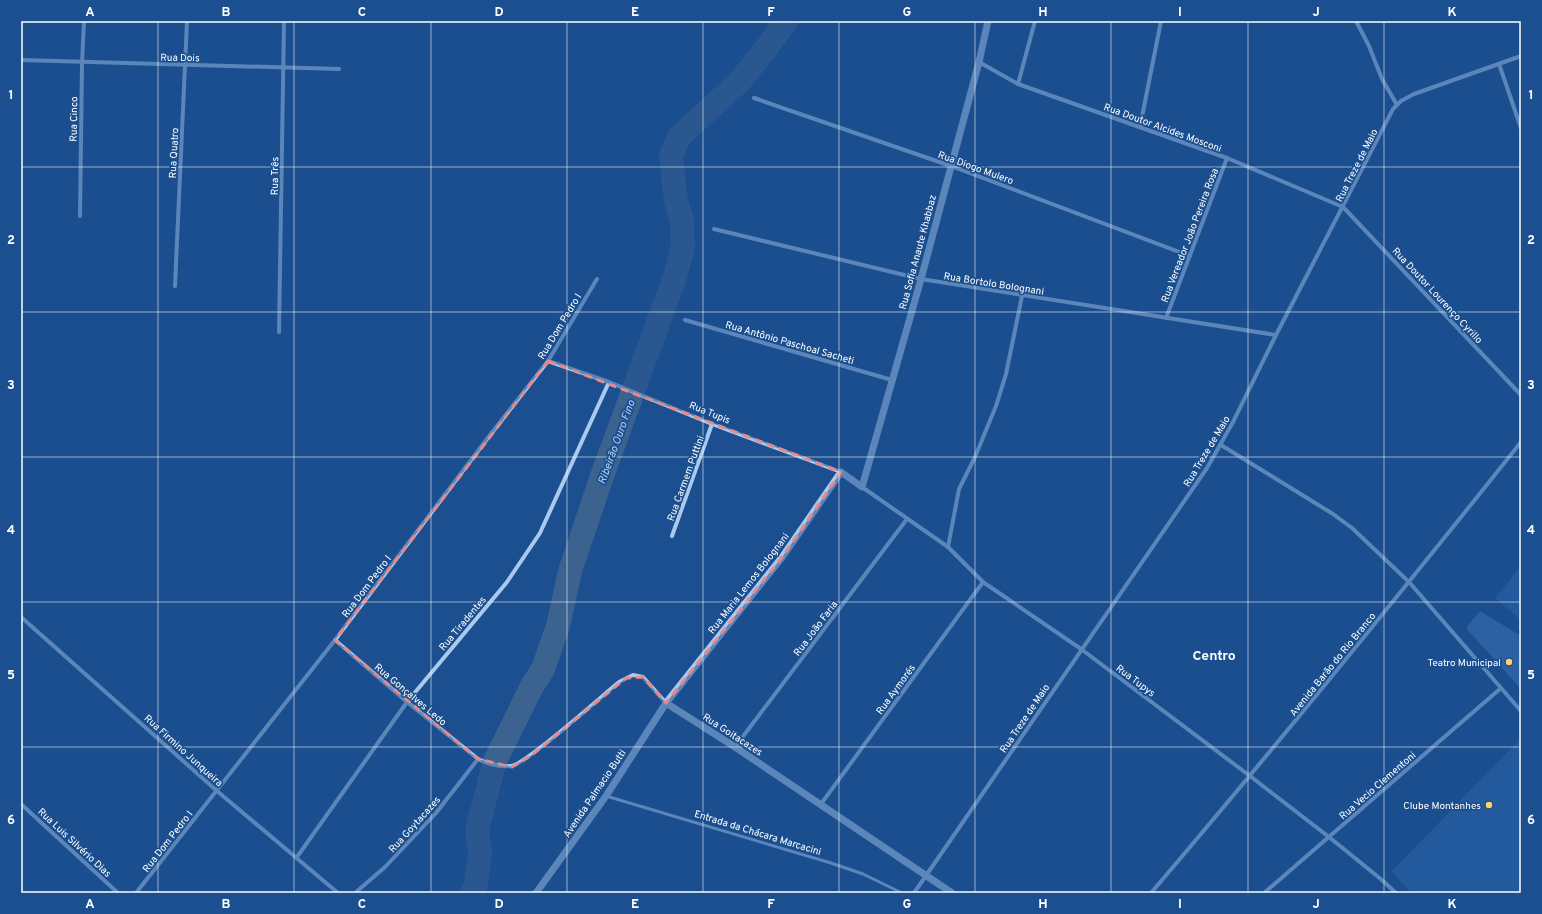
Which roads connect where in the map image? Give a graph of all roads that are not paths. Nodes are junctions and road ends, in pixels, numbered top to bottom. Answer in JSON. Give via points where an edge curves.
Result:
{"nodes":[{"id":1,"x":84,"y":21,"type":"edge"},
{"id":2,"x":186,"y":21,"type":"edge"},
{"id":3,"x":284,"y":21,"type":"edge"},
{"id":4,"x":988,"y":21,"type":"edge"},
{"id":5,"x":1035,"y":21,"type":"edge"},
{"id":6,"x":1161,"y":21,"type":"edge"},
{"id":7,"x":1356,"y":21,"type":"edge"},
{"id":8,"x":1521,"y":56,"type":"edge"},
{"id":9,"x":21,"y":60,"type":"edge"},
{"id":10,"x":82,"y":62,"type":"junction"},
{"id":11,"x":979,"y":62,"type":"junction"},
{"id":12,"x":1499,"y":64,"type":"junction"},
{"id":13,"x":185,"y":65,"type":"junction"},
{"id":14,"x":284,"y":68,"type":"junction"},
{"id":15,"x":339,"y":69,"type":"dead end"},
{"id":16,"x":1018,"y":84,"type":"junction"},
{"id":17,"x":754,"y":98,"type":"dead end"},
{"id":18,"x":1397,"y":105,"type":"junction"},
{"id":19,"x":1140,"y":127,"type":"junction"},
{"id":20,"x":1521,"y":128,"type":"edge"},
{"id":21,"x":1227,"y":158,"type":"junction"},
{"id":22,"x":951,"y":166,"type":"junction"},
{"id":23,"x":1343,"y":207,"type":"junction"},
{"id":24,"x":80,"y":216,"type":"dead end"},
{"id":25,"x":714,"y":229,"type":"dead end"},
{"id":26,"x":1190,"y":256,"type":"junction"},
{"id":27,"x":597,"y":279,"type":"dead end"},
{"id":28,"x":921,"y":279,"type":"junction"},
{"id":29,"x":175,"y":286,"type":"dead end"},
{"id":30,"x":1022,"y":296,"type":"junction"},
{"id":31,"x":1166,"y":318,"type":"junction"},
{"id":32,"x":684,"y":320,"type":"dead end"},
{"id":33,"x":279,"y":332,"type":"dead end"},
{"id":34,"x":1276,"y":335,"type":"junction"},
{"id":35,"x":548,"y":361,"type":"junction"},
{"id":36,"x":892,"y":380,"type":"junction"},
{"id":37,"x":609,"y":382,"type":"junction"},
{"id":38,"x":1521,"y":395,"type":"edge"},
{"id":39,"x":712,"y":424,"type":"junction"},
{"id":40,"x":1521,"y":442,"type":"edge"},
{"id":41,"x":1221,"y":445,"type":"junction"},
{"id":42,"x":840,"y":472,"type":"junction"},
{"id":43,"x":862,"y":487,"type":"junction"},
{"id":44,"x":907,"y":519,"type":"junction"},
{"id":45,"x":672,"y":536,"type":"dead end"},
{"id":46,"x":948,"y":547,"type":"junction"},
{"id":47,"x":983,"y":582,"type":"junction"},
{"id":48,"x":1409,"y":582,"type":"junction"},
{"id":49,"x":21,"y":617,"type":"edge"},
{"id":50,"x":335,"y":640,"type":"junction"},
{"id":51,"x":1081,"y":649,"type":"junction"},
{"id":52,"x":1501,"y":688,"type":"junction"},
{"id":53,"x":407,"y":702,"type":"junction"},
{"id":54,"x":666,"y":703,"type":"junction"},
{"id":55,"x":1521,"y":711,"type":"edge"},
{"id":56,"x":735,"y":747,"type":"junction"},
{"id":57,"x":478,"y":759,"type":"junction"},
{"id":58,"x":512,"y":767,"type":"joint"},
{"id":59,"x":1250,"y":776,"type":"junction"},
{"id":60,"x":217,"y":790,"type":"junction"},
{"id":61,"x":606,"y":796,"type":"junction"},
{"id":62,"x":21,"y":804,"type":"edge"},
{"id":63,"x":821,"y":804,"type":"junction"},
{"id":64,"x":1329,"y":837,"type":"junction"},
{"id":65,"x":297,"y":857,"type":"junction"},
{"id":66,"x":926,"y":875,"type":"junction"},
{"id":67,"x":118,"y":893,"type":"edge"},
{"id":68,"x":136,"y":893,"type":"edge"},
{"id":69,"x":338,"y":893,"type":"edge"},
{"id":70,"x":355,"y":893,"type":"edge"},
{"id":71,"x":536,"y":893,"type":"edge"},
{"id":72,"x":902,"y":893,"type":"edge"},
{"id":73,"x":914,"y":893,"type":"edge"},
{"id":74,"x":952,"y":893,"type":"edge"},
{"id":75,"x":1151,"y":893,"type":"edge"},
{"id":76,"x":1264,"y":893,"type":"edge"},
{"id":77,"x":1396,"y":893,"type":"edge"}],
"edges":[{"from":1,"to":10,"type":"street","name":"Rua Cinco"},
{"from":2,"to":13,"type":"street","name":"Rua Quatro"},
{"from":3,"to":14,"type":"street","name":"Rua Três"},
{"from":4,"to":11,"type":"street","name":"Rua Sofia Anaute Khabbaz"},
{"from":5,"to":16,"type":"street"},
{"from":6,"to":19,"type":"street"},
{"from":7,"to":18,"type":"street","via":[[1380,75]]},
{"from":8,"to":12,"type":"street","name":"Rua Treze de Maio"},
{"from":9,"to":10,"type":"street","name":"Rua Dois"},
{"from":10,"to":13,"type":"street","name":"Rua Dois"},
{"from":10,"to":24,"type":"street","name":"Rua Cinco"},
{"from":11,"to":16,"type":"street","name":"Rua Doutor Alcides Mosconi"},
{"from":11,"to":22,"type":"street","name":"Rua Sofia Anaute Khabbaz"},
{"from":12,"to":18,"type":"street","name":"Rua Treze de Maio","via":[[1414,94]]},
{"from":12,"to":20,"type":"street"},
{"from":13,"to":14,"type":"street","name":"Rua Dois"},
{"from":13,"to":29,"type":"street","name":"Rua Quatro"},
{"from":14,"to":15,"type":"street","name":"Rua Dois"},
{"from":14,"to":33,"type":"street","name":"Rua Três"},
{"from":16,"to":19,"type":"street","name":"Rua Doutor Alcides Mosconi"},
{"from":17,"to":22,"type":"street","name":"Rua Diogo Mulero"},
{"from":18,"to":23,"type":"street","name":"Rua Treze de Maio"},
{"from":19,"to":21,"type":"street","name":"Rua Doutor Alcides Mosconi"},
{"from":21,"to":23,"type":"street","name":"Rua Doutor Alcides Mosconi"},
{"from":21,"to":26,"type":"street","name":"Rua Vereador João Pereira Rosa"},
{"from":22,"to":26,"type":"street","name":"Rua Diogo Mulero"},
{"from":22,"to":28,"type":"street","name":"Rua Sofia Anaute Khabbaz"},
{"from":23,"to":34,"type":"street","name":"Rua Treze de Maio"},
{"from":23,"to":38,"type":"street","name":"Rua Doutor Lourenço Cyrillo"},
{"from":25,"to":28,"type":"street","name":"Rua Bortolo Bolognani"},
{"from":26,"to":31,"type":"street","name":"Rua Vereador João Pereira Rosa"},
{"from":27,"to":35,"type":"street","name":"Rua Dom Pedro I"},
{"from":28,"to":30,"type":"street","name":"Rua Bortolo Bolognani"},
{"from":28,"to":36,"type":"street","name":"Rua Sofia Anaute Khabbaz"},
{"from":30,"to":31,"type":"street","name":"Rua Bortolo Bolognani"},
{"from":30,"to":46,"type":"street","via":[[1006,374],[996,406],[959,489]]},
{"from":31,"to":34,"type":"street","name":"Rua Bortolo Bolognani"},
{"from":32,"to":36,"type":"street","name":"Rua Antônio Paschoal Sacheti"},
{"from":34,"to":41,"type":"street","name":"Rua Treze de Maio"},
{"from":35,"to":37,"type":"street","name":"Rua Tupis"},
{"from":35,"to":50,"type":"street","name":"Rua Dom Pedro I"},
{"from":36,"to":43,"type":"street","name":"Rua Sofia Anaute Khabbaz"},
{"from":37,"to":39,"type":"street","name":"Rua Tupis"},
{"from":37,"to":53,"type":"street","name":"Rua Tiradentes","via":[[540,533],[507,582]]},
{"from":39,"to":42,"type":"street","name":"Rua Tupis"},
{"from":39,"to":45,"type":"street","name":"Rua Carmem Puttini"},
{"from":40,"to":48,"type":"street","name":"Avenida Barão do Rio Branco"},
{"from":41,"to":48,"type":"street","via":[[1333,514]]},
{"from":41,"to":51,"type":"street","name":"Rua Treze de Maio"},
{"from":42,"to":43,"type":"street","name":"Rua Tupis"},
{"from":42,"to":54,"type":"street","name":"Rua Maria Lemos Bolognani","via":[[783,556]]},
{"from":43,"to":44,"type":"street","name":"Rua Tupys"},
{"from":44,"to":46,"type":"street","name":"Rua Tupys"},
{"from":44,"to":56,"type":"street","name":"Rua João Faria"},
{"from":46,"to":47,"type":"street","name":"Rua Tupys"},
{"from":47,"to":51,"type":"street","name":"Rua Tupys"},
{"from":47,"to":63,"type":"street","name":"Rua Aymorés"},
{"from":48,"to":52,"type":"street"},
{"from":48,"to":59,"type":"street","name":"Avenida Barão do Rio Branco"},
{"from":49,"to":60,"type":"street","name":"Rua Firmino Junqueira"},
{"from":50,"to":53,"type":"street","name":"Rua Gonçalves Ledo"},
{"from":50,"to":60,"type":"street","name":"Rua Dom Pedro I"},
{"from":51,"to":59,"type":"street","name":"Rua Tupys"},
{"from":51,"to":66,"type":"street","name":"Rua Treze de Maio"},
{"from":52,"to":55,"type":"street"},
{"from":52,"to":64,"type":"street","name":"Rua Vecio Clementoni"},
{"from":53,"to":57,"type":"street","name":"Rua Gonçalves Ledo"},
{"from":53,"to":65,"type":"street","name":"Rua Tiradentes"},
{"from":54,"to":56,"type":"street","name":"Rua Goitacazes"},
{"from":54,"to":58,"type":"street","name":"Rua Goitacazes","via":[[644,677],[633,675],[532,755]]},
{"from":54,"to":61,"type":"street","name":"Avenida Palmacio Butti"},
{"from":56,"to":63,"type":"street","name":"Rua Goitacazes"},
{"from":57,"to":58,"type":"street","name":"Rua Gonçalves Ledo"},
{"from":57,"to":70,"type":"street","name":"Rua Goytacazes","via":[[436,813],[385,867]]},
{"from":59,"to":64,"type":"street","name":"Rua Tupys"},
{"from":59,"to":75,"type":"street","name":"Avenida Barão do Rio Branco"},
{"from":60,"to":65,"type":"street","name":"Rua Firmino Junqueira"},
{"from":60,"to":68,"type":"street","name":"Rua Dom Pedro I"},
{"from":61,"to":71,"type":"street","name":"Avenida Palmacio Butti"},
{"from":61,"to":72,"type":"lane","name":"Entrada da Chácara Marcacini","via":[[831,863],[863,874]]},
{"from":62,"to":67,"type":"street","name":"Rua Luis Silvério Dias"},
{"from":63,"to":66,"type":"street","name":"Rua Goitacazes"},
{"from":64,"to":76,"type":"street","name":"Rua Vecio Clementoni"},
{"from":64,"to":77,"type":"street","name":"Rua Tupys"},
{"from":65,"to":69,"type":"street","name":"Rua Firmino Junqueira"},
{"from":66,"to":73,"type":"street","name":"Rua Treze de Maio"},
{"from":66,"to":74,"type":"street","name":"Rua Goitacazes"}]}
